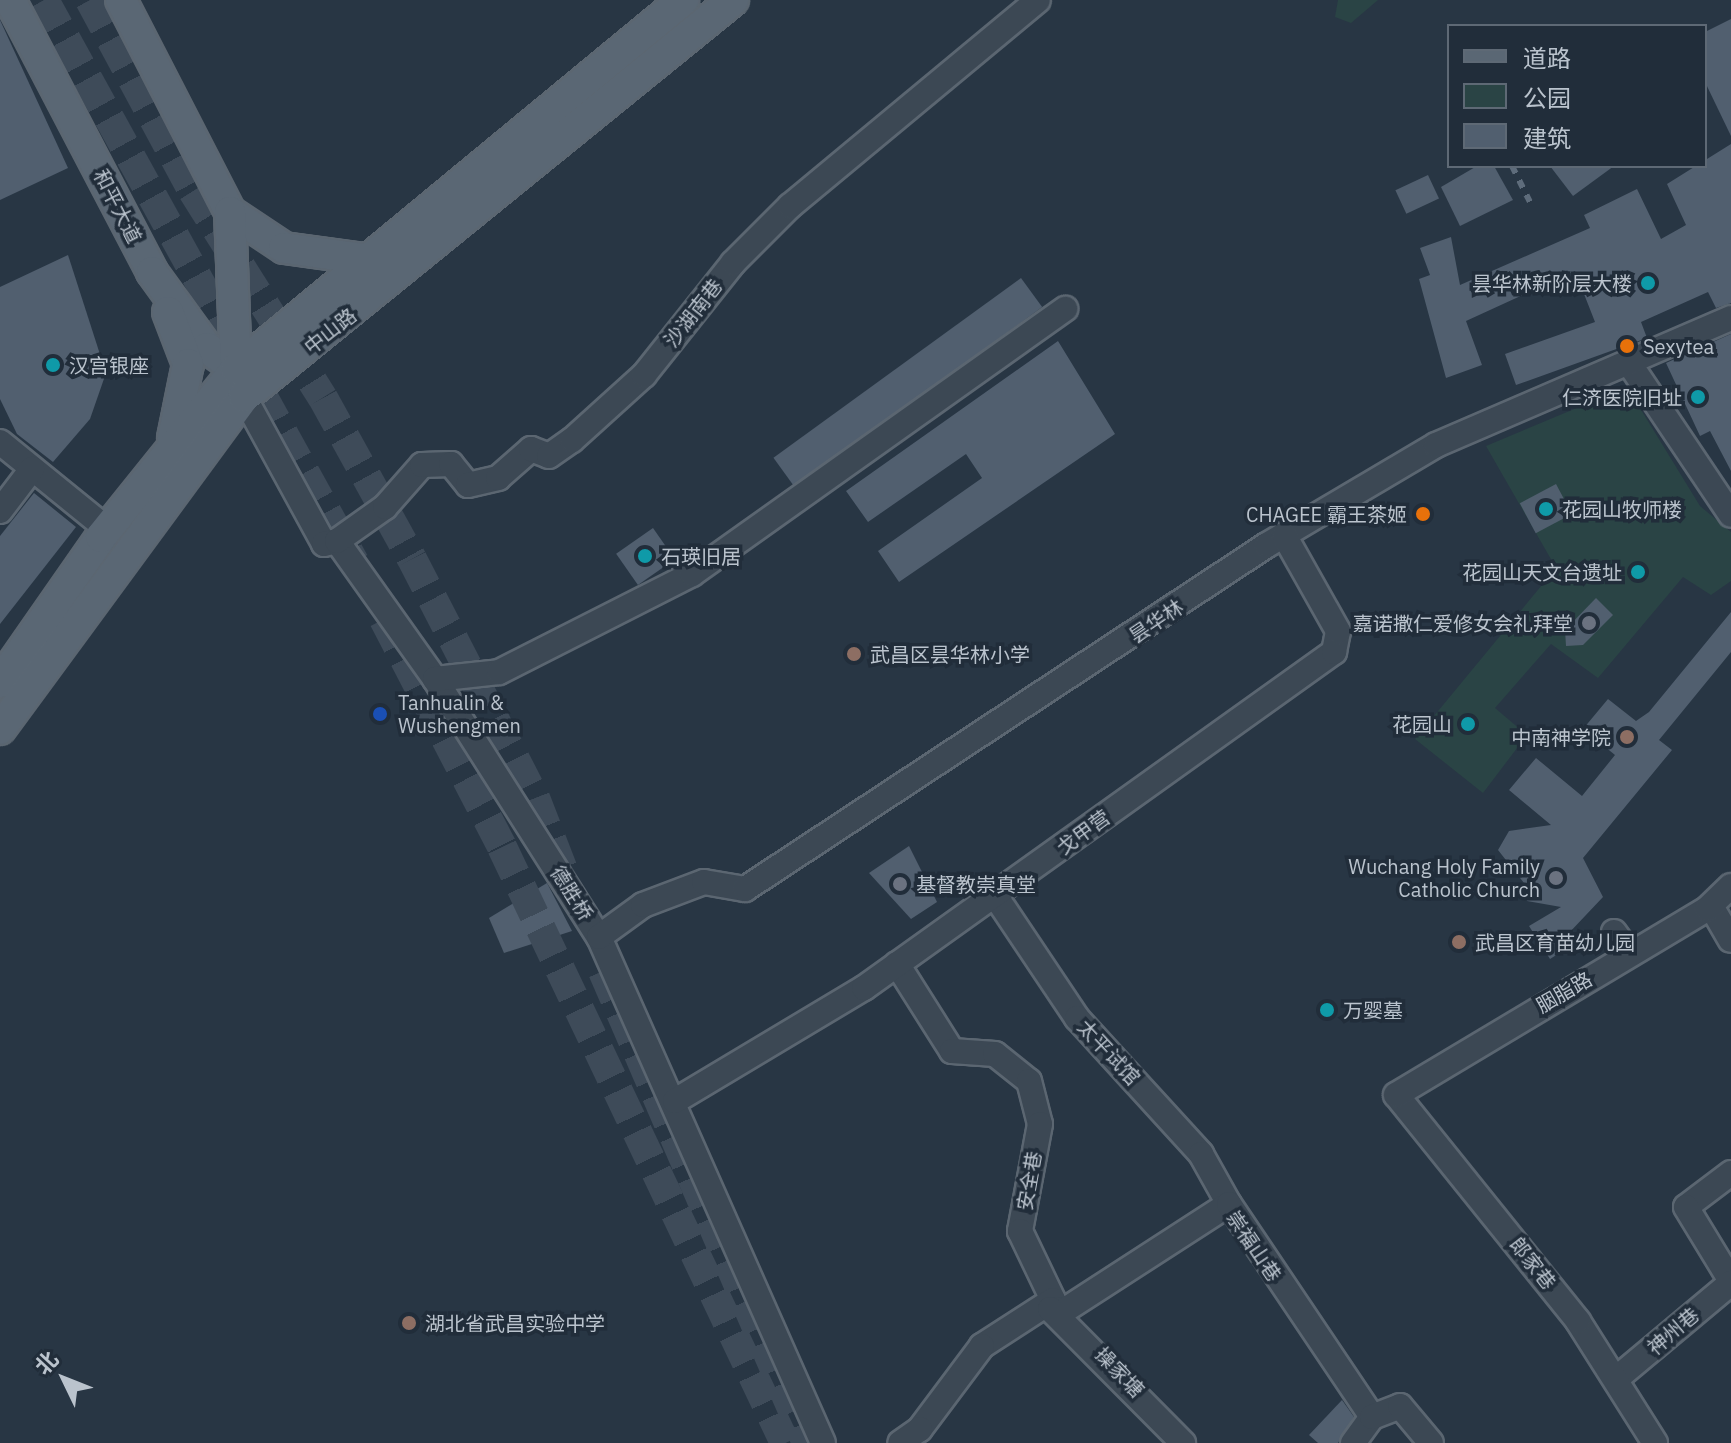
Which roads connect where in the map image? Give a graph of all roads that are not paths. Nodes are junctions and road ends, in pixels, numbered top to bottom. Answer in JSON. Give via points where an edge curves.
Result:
{"nodes":[{"id":1,"x":10,"y":0,"type":"edge"},
{"id":2,"x":121,"y":0,"type":"edge"},
{"id":3,"x":683,"y":0,"type":"edge"},
{"id":4,"x":733,"y":0,"type":"edge"},
{"id":5,"x":1038,"y":0,"type":"edge"},
{"id":6,"x":230,"y":212,"type":"junction"},
{"id":7,"x":372,"y":260,"type":"junction"},
{"id":8,"x":152,"y":272,"type":"junction"},
{"id":9,"x":1065,"y":309,"type":"dead end"},
{"id":10,"x":1731,"y":318,"type":"edge"},
{"id":11,"x":1631,"y":366,"type":"junction"},
{"id":12,"x":240,"y":383,"type":"junction"},
{"id":13,"x":0,"y":442,"type":"edge"},
{"id":14,"x":169,"y":452,"type":"junction"},
{"id":15,"x":32,"y":469,"type":"junction"},
{"id":16,"x":0,"y":511,"type":"edge"},
{"id":17,"x":1731,"y":515,"type":"edge"},
{"id":18,"x":107,"y":529,"type":"junction"},
{"id":19,"x":1284,"y":535,"type":"junction"},
{"id":20,"x":337,"y":541,"type":"junction"},
{"id":21,"x":435,"y":679,"type":"junction"},
{"id":22,"x":0,"y":682,"type":"edge"},
{"id":23,"x":0,"y":729,"type":"edge"},
{"id":24,"x":1731,"y":886,"type":"edge"},
{"id":25,"x":994,"y":894,"type":"junction"},
{"id":26,"x":1711,"y":906,"type":"junction"},
{"id":27,"x":599,"y":937,"type":"junction"},
{"id":28,"x":1731,"y":940,"type":"edge"},
{"id":29,"x":897,"y":964,"type":"junction"},
{"id":30,"x":1396,"y":1095,"type":"joint"},
{"id":31,"x":675,"y":1101,"type":"junction"},
{"id":32,"x":1731,"y":1173,"type":"edge"},
{"id":33,"x":1229,"y":1204,"type":"junction"},
{"id":34,"x":1731,"y":1282,"type":"edge"},
{"id":35,"x":1050,"y":1309,"type":"junction"},
{"id":36,"x":1616,"y":1379,"type":"junction"},
{"id":37,"x":1372,"y":1417,"type":"junction"},
{"id":38,"x":823,"y":1443,"type":"edge"},
{"id":39,"x":900,"y":1443,"type":"edge"},
{"id":40,"x":1183,"y":1443,"type":"edge"},
{"id":41,"x":1353,"y":1443,"type":"edge"},
{"id":42,"x":1431,"y":1443,"type":"edge"},
{"id":43,"x":1655,"y":1443,"type":"edge"}],
"edges":[{"from":1,"to":8,"type":"main road","name":"和平大道"},
{"from":2,"to":6,"type":"main road"},
{"from":3,"to":7,"type":"main road","name":"中山路"},
{"from":4,"to":12,"type":"main road","name":"中山路"},
{"from":5,"to":20,"type":"street","name":"沙湖南巷","via":[[790,206],[733,263],[644,375],[572,440],[549,456],[531,449],[498,478],[468,485],[451,464],[422,465],[385,507]]},
{"from":6,"to":7,"type":"main road","via":[[284,248]]},
{"from":6,"to":12,"type":"main road"},
{"from":7,"to":12,"type":"main road","name":"中山路"},
{"from":8,"to":12,"type":"main road","name":"和平大道","via":[[207,348]]},
{"from":8,"to":14,"type":"main road","via":[[188,364]]},
{"from":9,"to":21,"type":"street","via":[[692,574],[499,672]]},
{"from":10,"to":11,"type":"street","name":"昙华林"},
{"from":11,"to":17,"type":"street"},
{"from":11,"to":19,"type":"street","name":"昙华林","via":[[1436,445]]},
{"from":12,"to":14,"type":"main road","name":"中山路"},
{"from":12,"to":20,"type":"street","name":"德胜桥","via":[[324,544]]},
{"from":12,"to":23,"type":"main road","name":"中山路"},
{"from":13,"to":15,"type":"street"},
{"from":14,"to":18,"type":"main road","name":"中山路"},
{"from":15,"to":16,"type":"street"},
{"from":15,"to":18,"type":"street"},
{"from":18,"to":22,"type":"main road","name":"中山路"},
{"from":19,"to":25,"type":"street","name":"戈甲营","via":[[1338,631],[1334,652]]},
{"from":19,"to":27,"type":"street","name":"昙华林","via":[[745,889],[704,882],[643,905]]},
{"from":20,"to":21,"type":"street","name":"德胜桥"},
{"from":21,"to":27,"type":"street","name":"德胜桥"},
{"from":24,"to":26,"type":"street","name":"胭脂路"},
{"from":25,"to":29,"type":"street","name":"戈甲营"},
{"from":25,"to":33,"type":"street","name":"太平试馆","via":[[1077,1018],[1201,1154]]},
{"from":26,"to":28,"type":"street"},
{"from":26,"to":30,"type":"street","name":"胭脂路"},
{"from":27,"to":31,"type":"street","name":"德胜桥"},
{"from":29,"to":31,"type":"street","name":"戈甲营"},
{"from":29,"to":35,"type":"street","name":"安全巷","via":[[952,1051],[995,1054],[1029,1081],[1040,1124],[1020,1231],[1053,1300]]},
{"from":30,"to":36,"type":"street","name":"郎家巷","via":[[1578,1321]]},
{"from":31,"to":38,"type":"street","name":"德胜桥"},
{"from":32,"to":34,"type":"street","name":"神州巷","via":[[1686,1207]]},
{"from":33,"to":35,"type":"street","name":"崇福山巷","via":[[1065,1310]]},
{"from":33,"to":37,"type":"street","name":"崇福山巷"},
{"from":34,"to":36,"type":"street","name":"神州巷"},
{"from":35,"to":39,"type":"street","via":[[982,1346],[920,1429]]},
{"from":35,"to":40,"type":"street","name":"操家塘"},
{"from":36,"to":43,"type":"street","name":"郎家巷"},
{"from":37,"to":41,"type":"street"},
{"from":37,"to":42,"type":"street","via":[[1400,1406]]}]}
